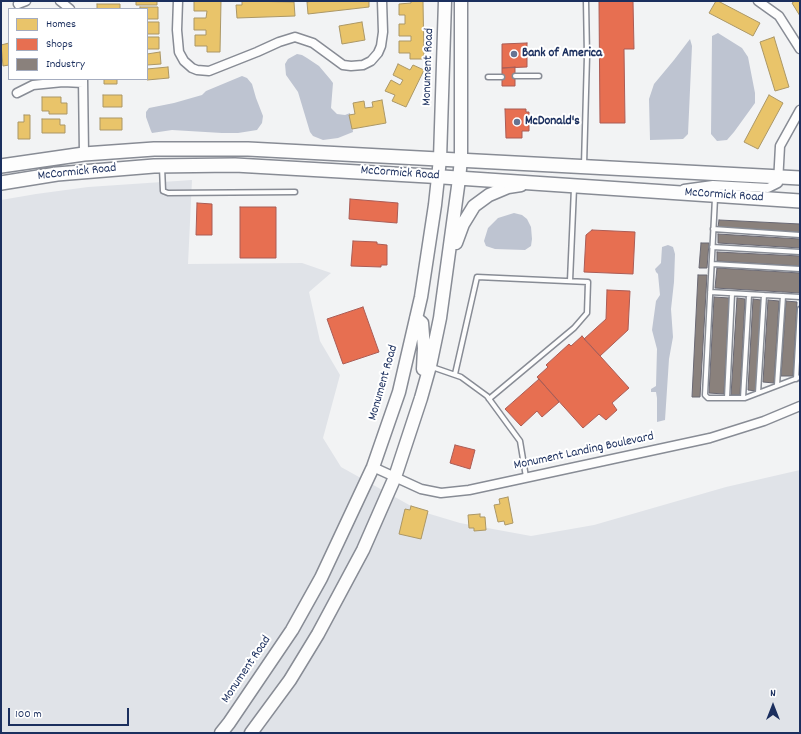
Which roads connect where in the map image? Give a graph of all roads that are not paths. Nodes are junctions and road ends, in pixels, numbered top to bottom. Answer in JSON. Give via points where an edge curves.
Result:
{"nodes":[{"id":1,"x":60,"y":1,"type":"edge"},
{"id":2,"x":178,"y":1,"type":"edge"},
{"id":3,"x":382,"y":1,"type":"edge"},
{"id":4,"x":445,"y":1,"type":"edge"},
{"id":5,"x":461,"y":1,"type":"edge"},
{"id":6,"x":586,"y":1,"type":"edge"},
{"id":7,"x":758,"y":1,"type":"edge"},
{"id":8,"x":69,"y":8,"type":"edge"},
{"id":9,"x":800,"y":48,"type":"edge"},
{"id":10,"x":515,"y":76,"type":"dead end"},
{"id":11,"x":539,"y":76,"type":"dead end"},
{"id":12,"x":488,"y":77,"type":"dead end"},
{"id":13,"x":502,"y":77,"type":"dead end"},
{"id":14,"x":83,"y":81,"type":"edge"},
{"id":15,"x":17,"y":93,"type":"dead end"},
{"id":16,"x":800,"y":110,"type":"edge"},
{"id":17,"x":154,"y":149,"type":"junction"},
{"id":18,"x":255,"y":149,"type":"junction"},
{"id":19,"x":84,"y":154,"type":"junction"},
{"id":20,"x":440,"y":158,"type":"junction"},
{"id":21,"x":461,"y":159,"type":"junction"},
{"id":22,"x":1,"y":166,"type":"edge"},
{"id":23,"x":162,"y":166,"type":"junction"},
{"id":24,"x":584,"y":167,"type":"junction"},
{"id":25,"x":57,"y":174,"type":"junction"},
{"id":26,"x":438,"y":176,"type":"junction"},
{"id":27,"x":779,"y":177,"type":"junction"},
{"id":28,"x":459,"y":178,"type":"junction"},
{"id":29,"x":800,"y":178,"type":"edge"},
{"id":30,"x":1,"y":183,"type":"edge"},
{"id":31,"x":533,"y":183,"type":"junction"},
{"id":32,"x":574,"y":186,"type":"junction"},
{"id":33,"x":664,"y":191,"type":"junction"},
{"id":34,"x":295,"y":192,"type":"dead end"},
{"id":35,"x":715,"y":195,"type":"junction"},
{"id":36,"x":800,"y":201,"type":"edge"},
{"id":37,"x":713,"y":229,"type":"junction"},
{"id":38,"x":800,"y":235,"type":"edge"},
{"id":39,"x":712,"y":247,"type":"junction"},
{"id":40,"x":800,"y":252,"type":"edge"},
{"id":41,"x":449,"y":259,"type":"junction"},
{"id":42,"x":712,"y":264,"type":"junction"},
{"id":43,"x":800,"y":269,"type":"edge"},
{"id":44,"x":570,"y":281,"type":"junction"},
{"id":45,"x":710,"y":292,"type":"junction"},
{"id":46,"x":732,"y":294,"type":"junction"},
{"id":47,"x":749,"y":295,"type":"junction"},
{"id":48,"x":764,"y":295,"type":"junction"},
{"id":49,"x":783,"y":296,"type":"junction"},
{"id":50,"x":800,"y":297,"type":"edge"},
{"id":51,"x":800,"y":309,"type":"edge"},
{"id":52,"x":416,"y":318,"type":"junction"},
{"id":53,"x":430,"y":366,"type":"junction"},
{"id":54,"x":455,"y":374,"type":"junction"},
{"id":55,"x":798,"y":378,"type":"edge"},
{"id":56,"x":778,"y":385,"type":"junction"},
{"id":57,"x":758,"y":392,"type":"junction"},
{"id":58,"x":421,"y":398,"type":"junction"},
{"id":59,"x":727,"y":398,"type":"junction"},
{"id":60,"x":743,"y":398,"type":"junction"},
{"id":61,"x":490,"y":399,"type":"junction"},
{"id":62,"x":800,"y":406,"type":"edge"},
{"id":63,"x":373,"y":467,"type":"junction"},
{"id":64,"x":395,"y":477,"type":"junction"},
{"id":65,"x":526,"y":477,"type":"junction"},
{"id":66,"x":221,"y":733,"type":"edge"},
{"id":67,"x":251,"y":733,"type":"edge"}],
"edges":[{"from":1,"to":8,"type":"street"},
{"from":2,"to":3,"type":"street","via":[[176,30],[179,52],[192,68],[209,71],[295,37],[313,43],[343,65],[358,66],[371,61],[381,46]]},
{"from":4,"to":20,"type":"main road","name":"Monument Road"},
{"from":5,"to":21,"type":"main road"},
{"from":6,"to":24,"type":"lane"},
{"from":7,"to":9,"type":"street","via":[[779,16]]},
{"from":10,"to":11,"type":"lane"},
{"from":12,"to":13,"type":"lane"},
{"from":14,"to":15,"type":"street","via":[[33,85]]},
{"from":14,"to":19,"type":"street"},
{"from":16,"to":27,"type":"street","via":[[780,146]]},
{"from":17,"to":18,"type":"main road","name":"McCormick Road"},
{"from":17,"to":19,"type":"main road","name":"McCormick Road"},
{"from":17,"to":25,"type":"main road","via":[[148,157],[142,159],[69,168]]},
{"from":18,"to":20,"type":"main road","name":"McCormick Road"},
{"from":18,"to":23,"type":"main road","via":[[235,154],[177,155],[167,158]]},
{"from":19,"to":22,"type":"main road","name":"McCormick Road"},
{"from":20,"to":21,"type":"main road","name":"McCormick Road"},
{"from":20,"to":26,"type":"main road","name":"Monument Road"},
{"from":21,"to":24,"type":"main road","name":"McCormick Road"},
{"from":21,"to":28,"type":"main road"},
{"from":23,"to":25,"type":"main road","name":"McCormick Road"},
{"from":23,"to":26,"type":"main road","name":"McCormick Road","via":[[266,166]]},
{"from":23,"to":34,"type":"lane","via":[[163,191],[168,193]]},
{"from":24,"to":27,"type":"main road","name":"McCormick Road"},
{"from":25,"to":30,"type":"main road","name":"McCormick Road"},
{"from":26,"to":28,"type":"main road","name":"McCormick Road"},
{"from":26,"to":52,"type":"main road","name":"Monument Road","via":[[425,276]]},
{"from":27,"to":29,"type":"main road","name":"McCormick Road"},
{"from":27,"to":33,"type":"street","via":[[778,183],[768,188],[713,185]]},
{"from":28,"to":31,"type":"main road","name":"McCormick Road"},
{"from":28,"to":41,"type":"main road"},
{"from":31,"to":32,"type":"main road","name":"McCormick Road"},
{"from":31,"to":41,"type":"main road","via":[[508,187],[489,195],[474,206],[463,224]]},
{"from":32,"to":33,"type":"main road","name":"McCormick Road"},
{"from":32,"to":44,"type":"lane"},
{"from":33,"to":35,"type":"main road","name":"McCormick Road"},
{"from":35,"to":36,"type":"main road","name":"McCormick Road"},
{"from":35,"to":37,"type":"lane"},
{"from":37,"to":38,"type":"lane"},
{"from":37,"to":39,"type":"lane"},
{"from":39,"to":40,"type":"lane"},
{"from":39,"to":42,"type":"lane"},
{"from":41,"to":53,"type":"main road"},
{"from":42,"to":43,"type":"lane"},
{"from":42,"to":45,"type":"lane"},
{"from":44,"to":54,"type":"lane","via":[[476,277]]},
{"from":44,"to":61,"type":"lane","via":[[588,282],[587,313],[574,328]]},
{"from":45,"to":46,"type":"lane"},
{"from":45,"to":59,"type":"lane","via":[[705,395],[708,398]]},
{"from":46,"to":47,"type":"lane"},
{"from":46,"to":59,"type":"lane"},
{"from":47,"to":48,"type":"lane"},
{"from":47,"to":60,"type":"lane"},
{"from":48,"to":49,"type":"lane"},
{"from":48,"to":57,"type":"lane"},
{"from":49,"to":50,"type":"lane"},
{"from":49,"to":56,"type":"lane"},
{"from":51,"to":55,"type":"lane"},
{"from":52,"to":58,"type":"main road","via":[[422,323],[424,348]]},
{"from":52,"to":63,"type":"main road","name":"Monument Road","via":[[399,392]]},
{"from":53,"to":54,"type":"lane"},
{"from":53,"to":58,"type":"main road"},
{"from":54,"to":61,"type":"lane"},
{"from":55,"to":56,"type":"lane"},
{"from":56,"to":57,"type":"lane"},
{"from":57,"to":60,"type":"lane"},
{"from":58,"to":64,"type":"main road"},
{"from":59,"to":60,"type":"lane"},
{"from":61,"to":65,"type":"lane","via":[[520,441]]},
{"from":62,"to":65,"type":"street","name":"Monument Landing Boulevard","via":[[764,421],[710,438]]},
{"from":63,"to":64,"type":"street","name":"Monument Landing Boulevard"},
{"from":63,"to":66,"type":"main road","name":"Monument Road","via":[[317,585],[292,630]]},
{"from":64,"to":65,"type":"street","name":"Monument Landing Boulevard","via":[[421,489],[441,493],[469,490]]},
{"from":64,"to":67,"type":"main road","via":[[363,550],[332,608],[290,680]]}]}
